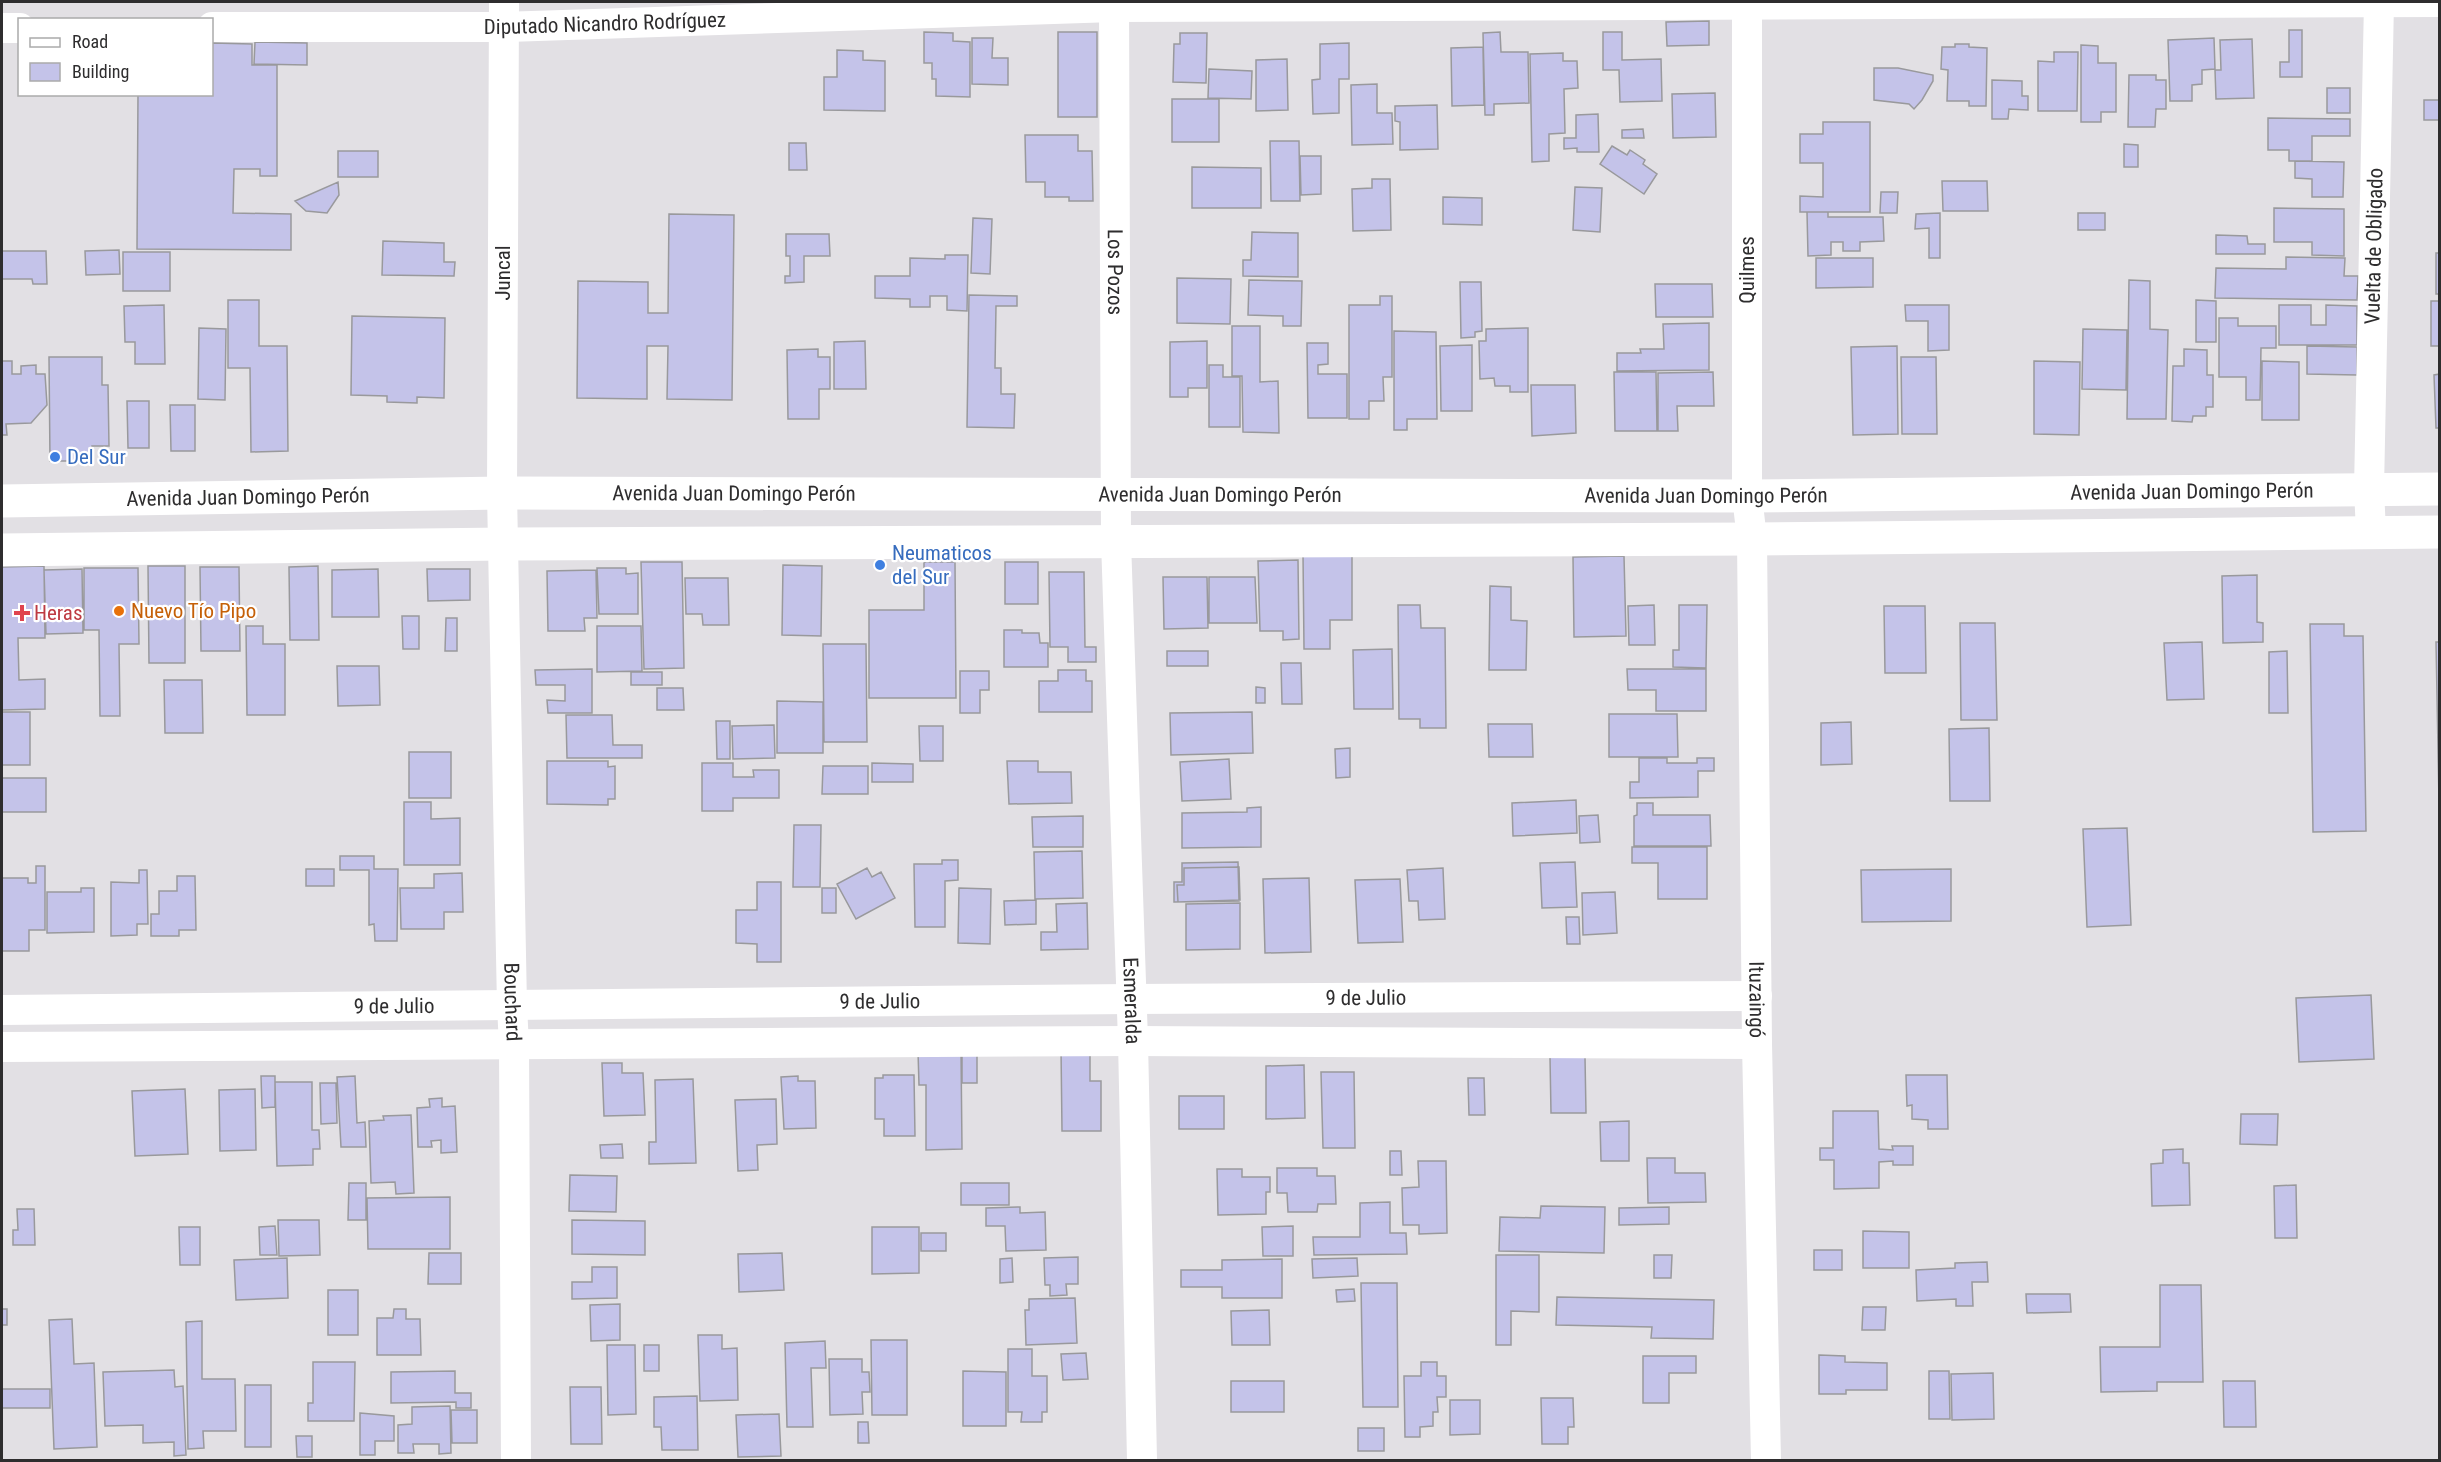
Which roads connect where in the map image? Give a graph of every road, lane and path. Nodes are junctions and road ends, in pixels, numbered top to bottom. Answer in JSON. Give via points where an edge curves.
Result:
{"nodes":[{"id":1,"x":1747,"y":2,"type":"edge"},
{"id":2,"x":2379,"y":2,"type":"edge"},
{"id":3,"x":2439,"y":2,"type":"edge"},
{"id":4,"x":1114,"y":4,"type":"edge"},
{"id":5,"x":504,"y":14,"type":"edge"},
{"id":6,"x":213,"y":27,"type":"edge"},
{"id":7,"x":2,"y":28,"type":"edge"},
{"id":8,"x":18,"y":28,"type":"edge"},
{"id":9,"x":2369,"y":489,"type":"junction"},
{"id":10,"x":2439,"y":489,"type":"edge"},
{"id":11,"x":502,"y":492,"type":"junction"},
{"id":12,"x":1116,"y":494,"type":"junction"},
{"id":13,"x":1747,"y":496,"type":"junction"},
{"id":14,"x":2,"y":501,"type":"edge"},
{"id":15,"x":2371,"y":532,"type":"junction"},
{"id":16,"x":2439,"y":532,"type":"edge"},
{"id":17,"x":1752,"y":539,"type":"junction"},
{"id":18,"x":1116,"y":541,"type":"junction"},
{"id":19,"x":504,"y":544,"type":"junction"},
{"id":20,"x":2,"y":550,"type":"edge"},
{"id":21,"x":1757,"y":996,"type":"junction"},
{"id":22,"x":1131,"y":999,"type":"junction"},
{"id":23,"x":512,"y":1006,"type":"junction"},
{"id":24,"x":2,"y":1010,"type":"edge"},
{"id":25,"x":1133,"y":1041,"type":"junction"},
{"id":26,"x":514,"y":1044,"type":"junction"},
{"id":27,"x":1757,"y":1044,"type":"junction"},
{"id":28,"x":2,"y":1047,"type":"edge"},
{"id":29,"x":516,"y":1461,"type":"edge"},
{"id":30,"x":1142,"y":1461,"type":"edge"},
{"id":31,"x":1766,"y":1461,"type":"edge"}],
"edges":[{"from":1,"to":2,"type":"street","name":"Diputado Nicandro Rodríguez"},
{"from":1,"to":4,"type":"street","name":"Diputado Nicandro Rodríguez"},
{"from":1,"to":13,"type":"street","name":"Quilmes"},
{"from":2,"to":3,"type":"street","name":"Diputado Nicandro Rodríguez"},
{"from":2,"to":9,"type":"street","name":"Vuelta de Obligado"},
{"from":4,"to":5,"type":"street","name":"Diputado Nicandro Rodríguez"},
{"from":4,"to":12,"type":"street","name":"Los Pozos"},
{"from":5,"to":6,"type":"street","name":"Diputado Nicandro Rodríguez"},
{"from":5,"to":11,"type":"street","name":"Juncal"},
{"from":7,"to":8,"type":"street"},
{"from":9,"to":10,"type":"main road","name":"Avenida Juan Domingo Perón"},
{"from":9,"to":13,"type":"main road","name":"Avenida Juan Domingo Perón"},
{"from":9,"to":15,"type":"street","name":"Vuelta de Obligado"},
{"from":11,"to":12,"type":"main road","name":"Avenida Juan Domingo Perón"},
{"from":11,"to":14,"type":"main road","name":"Avenida Juan Domingo Perón"},
{"from":11,"to":19,"type":"street","name":"Juncal"},
{"from":12,"to":13,"type":"main road","name":"Avenida Juan Domingo Perón"},
{"from":12,"to":18,"type":"street","name":"Los Pozos"},
{"from":13,"to":17,"type":"street","name":"Quilmes"},
{"from":15,"to":16,"type":"main road","name":"Avenida Juan Domingo Perón"},
{"from":15,"to":17,"type":"main road","name":"Avenida Juan Domingo Perón"},
{"from":17,"to":18,"type":"main road","name":"Avenida Juan Domingo Perón"},
{"from":17,"to":21,"type":"street","name":"Ituzaingó"},
{"from":18,"to":19,"type":"main road","name":"Avenida Juan Domingo Perón"},
{"from":18,"to":22,"type":"street","name":"Esmeralda"},
{"from":19,"to":20,"type":"main road","name":"Avenida Juan Domingo Perón"},
{"from":19,"to":23,"type":"street","name":"Bouchard"},
{"from":21,"to":22,"type":"street","name":"9 de Julio"},
{"from":21,"to":27,"type":"street","name":"Ituzaingó"},
{"from":22,"to":23,"type":"street","name":"9 de Julio"},
{"from":22,"to":25,"type":"street","name":"Esmeralda"},
{"from":23,"to":24,"type":"street","name":"9 de Julio"},
{"from":23,"to":26,"type":"street","name":"Bouchard"},
{"from":25,"to":26,"type":"street","name":"9 de Julio"},
{"from":25,"to":27,"type":"street","name":"9 de Julio"},
{"from":25,"to":30,"type":"street","name":"Esmeralda"},
{"from":26,"to":28,"type":"street","name":"9 de Julio"},
{"from":26,"to":29,"type":"street","name":"Bouchard"},
{"from":27,"to":31,"type":"street","name":"Ituzaingó"}]}
